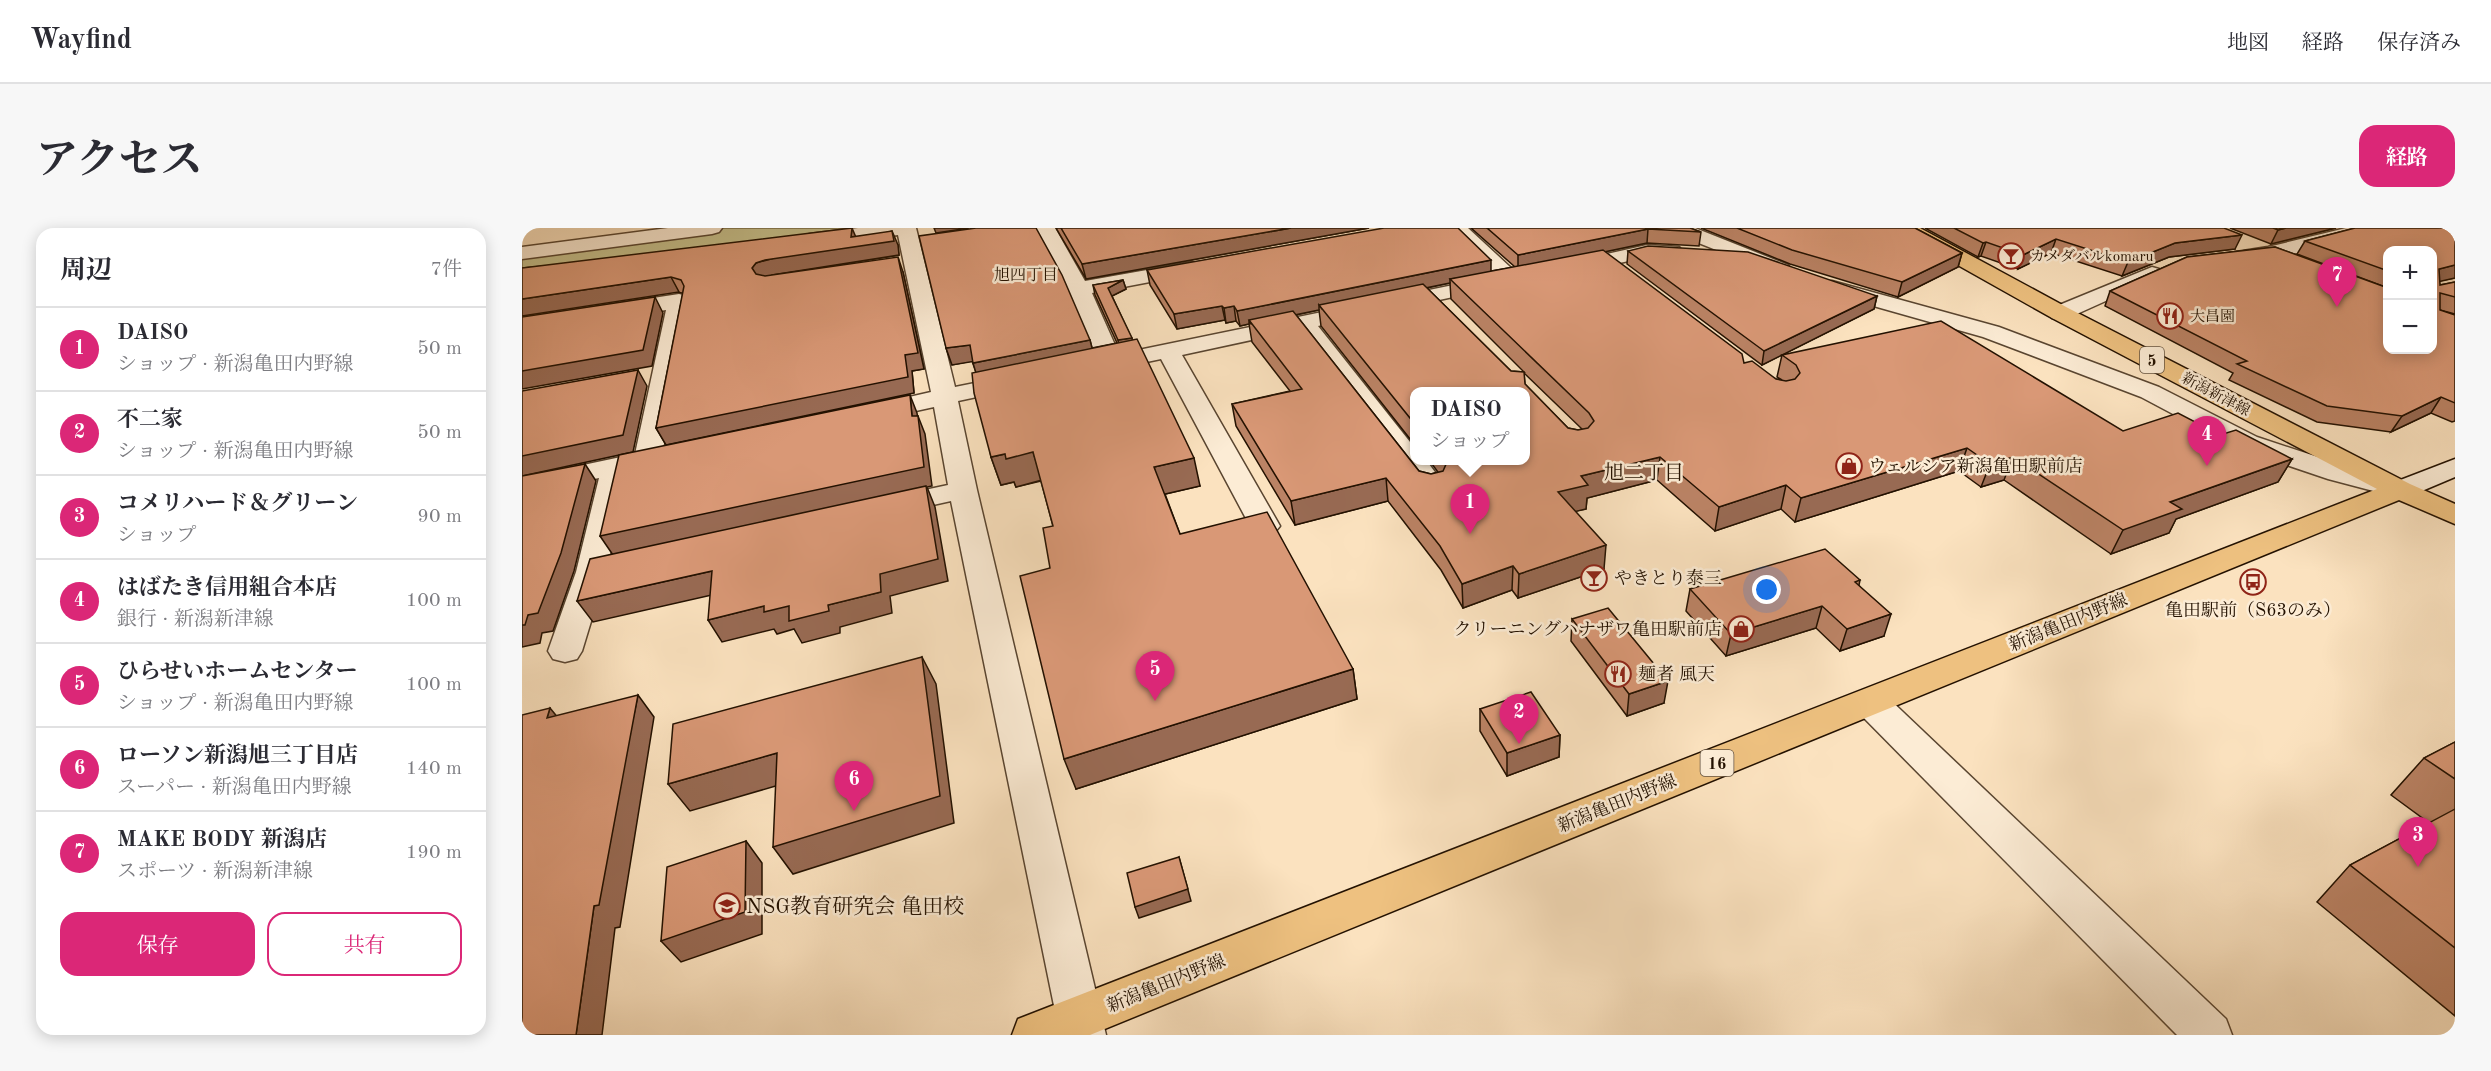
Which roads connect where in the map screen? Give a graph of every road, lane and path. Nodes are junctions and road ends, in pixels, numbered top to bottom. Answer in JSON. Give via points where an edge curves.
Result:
{"nodes":[{"id":1,"x":712,"y":228,"type":"edge"},
{"id":2,"x":1045,"y":228,"type":"edge"},
{"id":3,"x":1457,"y":228,"type":"edge"},
{"id":4,"x":1678,"y":228,"type":"edge"},
{"id":5,"x":1906,"y":228,"type":"edge"},
{"id":6,"x":2370,"y":228,"type":"edge"},
{"id":7,"x":2228,"y":237,"type":"edge"},
{"id":8,"x":908,"y":241,"type":"edge"},
{"id":9,"x":933,"y":242,"type":"edge"},
{"id":10,"x":786,"y":244,"type":"edge"},
{"id":11,"x":522,"y":253,"type":"edge"},
{"id":12,"x":2268,"y":254,"type":"junction"},
{"id":13,"x":1751,"y":257,"type":"junction"},
{"id":14,"x":2222,"y":258,"type":"edge"},
{"id":15,"x":1606,"y":261,"type":"junction"},
{"id":16,"x":890,"y":265,"type":"edge"},
{"id":17,"x":1206,"y":266,"type":"edge"},
{"id":18,"x":2301,"y":266,"type":"edge"},
{"id":19,"x":2166,"y":267,"type":"edge"},
{"id":20,"x":1624,"y":275,"type":"edge"},
{"id":21,"x":1512,"y":279,"type":"junction"},
{"id":22,"x":1078,"y":289,"type":"junction"},
{"id":23,"x":2060,"y":313,"type":"junction"},
{"id":24,"x":1303,"y":322,"type":"junction"},
{"id":25,"x":522,"y":325,"type":"edge"},
{"id":26,"x":1168,"y":350,"type":"junction"},
{"id":27,"x":1111,"y":362,"type":"junction"},
{"id":28,"x":1078,"y":369,"type":"edge"},
{"id":29,"x":1045,"y":376,"type":"edge"},
{"id":30,"x":945,"y":397,"type":"junction"},
{"id":31,"x":842,"y":419,"type":"edge"},
{"id":32,"x":681,"y":452,"type":"edge"},
{"id":33,"x":1410,"y":459,"type":"edge"},
{"id":34,"x":647,"y":460,"type":"junction"},
{"id":35,"x":1415,"y":465,"type":"edge"},
{"id":36,"x":616,"y":467,"type":"junction"},
{"id":37,"x":2455,"y":467,"type":"edge"},
{"id":38,"x":522,"y":486,"type":"edge"},
{"id":39,"x":1432,"y":487,"type":"edge"},
{"id":40,"x":963,"y":490,"type":"junction"},
{"id":41,"x":2400,"y":490,"type":"junction"},
{"id":42,"x":858,"y":513,"type":"edge"},
{"id":43,"x":2455,"y":515,"type":"edge"},
{"id":44,"x":1265,"y":526,"type":"edge"},
{"id":45,"x":626,"y":564,"type":"edge"},
{"id":46,"x":591,"y":572,"type":"junction"},
{"id":47,"x":565,"y":651,"type":"dead end"},
{"id":48,"x":1870,"y":702,"type":"junction"},
{"id":49,"x":1081,"y":1026,"type":"edge"},
{"id":50,"x":1035,"y":1035,"type":"edge"},
{"id":51,"x":2209,"y":1035,"type":"edge"}],
"edges":[{"from":1,"to":11,"type":"street"},
{"from":2,"to":22,"type":"street"},
{"from":3,"to":21,"type":"street"},
{"from":4,"to":13,"type":"street"},
{"from":5,"to":23,"type":"main road","name":"新潟新津線","number":"5"},
{"from":6,"to":12,"type":"street"},
{"from":7,"to":12,"type":"street"},
{"from":8,"to":9,"type":"street"},
{"from":8,"to":10,"type":"street"},
{"from":8,"to":16,"type":"street"},
{"from":8,"to":30,"type":"street"},
{"from":12,"to":14,"type":"street"},
{"from":12,"to":18,"type":"street"},
{"from":13,"to":15,"type":"street","via":[[1647,251]]},
{"from":13,"to":41,"type":"street","via":[[1861,296],[1991,332],[2150,392],[2248,443]]},
{"from":15,"to":20,"type":"street"},
{"from":15,"to":21,"type":"street"},
{"from":17,"to":22,"type":"street"},
{"from":19,"to":23,"type":"street"},
{"from":21,"to":24,"type":"street","via":[[1438,304]]},
{"from":22,"to":27,"type":"street"},
{"from":23,"to":41,"type":"main road","name":"新潟新津線","number":"5"},
{"from":24,"to":26,"type":"street"},
{"from":24,"to":33,"type":"street"},
{"from":25,"to":34,"type":"street","via":[[596,304],[679,301],[654,375]]},
{"from":26,"to":27,"type":"street"},
{"from":26,"to":44,"type":"street"},
{"from":27,"to":28,"type":"street"},
{"from":29,"to":30,"type":"street"},
{"from":30,"to":31,"type":"street"},
{"from":30,"to":40,"type":"street"},
{"from":32,"to":34,"type":"street"},
{"from":34,"to":36,"type":"street"},
{"from":35,"to":39,"type":"street"},
{"from":36,"to":38,"type":"street"},
{"from":36,"to":46,"type":"street"},
{"from":37,"to":41,"type":"street"},
{"from":40,"to":42,"type":"street"},
{"from":40,"to":49,"type":"street"},
{"from":41,"to":43,"type":"main road","number":"5"},
{"from":41,"to":48,"type":"main road","name":"新潟亀田内野線","number":"16"},
{"from":45,"to":46,"type":"street"},
{"from":46,"to":47,"type":"street"},
{"from":48,"to":49,"type":"main road","name":"新潟亀田内野線","number":"16"},
{"from":48,"to":51,"type":"street"},
{"from":49,"to":50,"type":"main road","name":"新潟亀田内野線","number":"16"}]}
